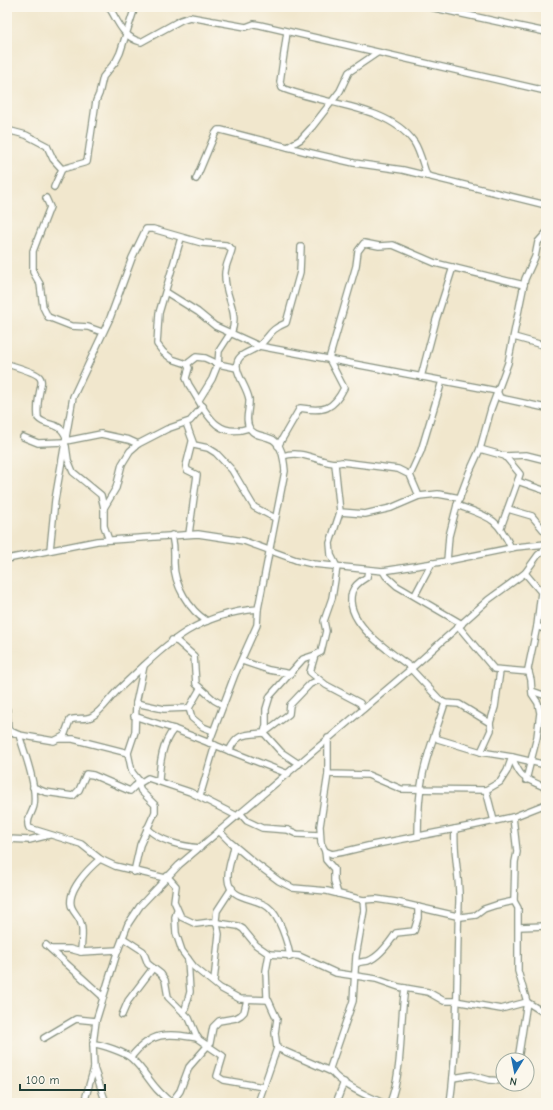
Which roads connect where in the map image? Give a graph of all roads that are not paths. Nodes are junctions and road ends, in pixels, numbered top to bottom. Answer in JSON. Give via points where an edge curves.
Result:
{"nodes":[{"id":1,"x":109,"y":7,"type":"edge"},
{"id":2,"x":135,"y":7,"type":"edge"},
{"id":3,"x":430,"y":7,"type":"edge"},
{"id":4,"x":445,"y":9,"type":"edge"},
{"id":5,"x":287,"y":32,"type":"junction"},
{"id":6,"x":546,"y":32,"type":"edge"},
{"id":7,"x":126,"y":35,"type":"junction"},
{"id":8,"x":377,"y":53,"type":"junction"},
{"id":9,"x":546,"y":91,"type":"edge"},
{"id":10,"x":331,"y":102,"type":"junction"},
{"id":11,"x":7,"y":130,"type":"edge"},
{"id":12,"x":288,"y":147,"type":"junction"},
{"id":13,"x":62,"y":169,"type":"junction"},
{"id":14,"x":427,"y":176,"type":"junction"},
{"id":15,"x":196,"y":179,"type":"dead end"},
{"id":16,"x":54,"y":187,"type":"dead end"},
{"id":17,"x":46,"y":198,"type":"dead end"},
{"id":18,"x":546,"y":206,"type":"edge"},
{"id":19,"x":546,"y":233,"type":"edge"},
{"id":20,"x":181,"y":238,"type":"junction"},
{"id":21,"x":301,"y":247,"type":"dead end"},
{"id":22,"x":452,"y":267,"type":"junction"},
{"id":23,"x":524,"y":285,"type":"junction"},
{"id":24,"x":166,"y":292,"type":"junction"},
{"id":25,"x":102,"y":332,"type":"junction"},
{"id":26,"x":230,"y":334,"type":"junction"},
{"id":27,"x":514,"y":337,"type":"junction"},
{"id":28,"x":259,"y":346,"type":"junction"},
{"id":29,"x":546,"y":346,"type":"edge"},
{"id":30,"x":329,"y":360,"type":"junction"},
{"id":31,"x":7,"y":364,"type":"edge"},
{"id":32,"x":187,"y":364,"type":"junction"},
{"id":33,"x":218,"y":364,"type":"junction"},
{"id":34,"x":237,"y":368,"type":"junction"},
{"id":35,"x":422,"y":377,"type":"junction"},
{"id":36,"x":442,"y":381,"type":"junction"},
{"id":37,"x":497,"y":391,"type":"junction"},
{"id":38,"x":199,"y":400,"type":"junction"},
{"id":39,"x":202,"y":406,"type":"junction"},
{"id":40,"x":546,"y":408,"type":"edge"},
{"id":41,"x":186,"y":423,"type":"junction"},
{"id":42,"x":249,"y":428,"type":"junction"},
{"id":43,"x":23,"y":437,"type":"dead end"},
{"id":44,"x":65,"y":440,"type":"junction"},
{"id":45,"x":192,"y":442,"type":"junction"},
{"id":46,"x":138,"y":444,"type":"junction"},
{"id":47,"x":278,"y":446,"type":"junction"},
{"id":48,"x":480,"y":449,"type":"junction"},
{"id":49,"x":283,"y":456,"type":"junction"},
{"id":50,"x":505,"y":456,"type":"junction"},
{"id":51,"x":546,"y":460,"type":"edge"},
{"id":52,"x":335,"y":464,"type":"junction"},
{"id":53,"x":410,"y":475,"type":"junction"},
{"id":54,"x":518,"y":480,"type":"junction"},
{"id":55,"x":546,"y":491,"type":"edge"},
{"id":56,"x":419,"y":496,"type":"junction"},
{"id":57,"x":460,"y":498,"type":"junction"},
{"id":58,"x":457,"y":505,"type":"junction"},
{"id":59,"x":104,"y":508,"type":"junction"},
{"id":60,"x":508,"y":509,"type":"junction"},
{"id":61,"x":340,"y":512,"type":"junction"},
{"id":62,"x":275,"y":518,"type":"junction"},
{"id":63,"x":501,"y":527,"type":"junction"},
{"id":64,"x":546,"y":533,"type":"edge"},
{"id":65,"x":189,"y":534,"type":"junction"},
{"id":66,"x":172,"y":535,"type":"junction"},
{"id":67,"x":109,"y":540,"type":"junction"},
{"id":68,"x":546,"y":544,"type":"edge"},
{"id":69,"x":511,"y":548,"type":"junction"},
{"id":70,"x":546,"y":549,"type":"edge"},
{"id":71,"x":50,"y":550,"type":"junction"},
{"id":72,"x":270,"y":550,"type":"junction"},
{"id":73,"x":7,"y":559,"type":"edge"},
{"id":74,"x":447,"y":561,"type":"junction"},
{"id":75,"x":432,"y":563,"type":"junction"},
{"id":76,"x":337,"y":567,"type":"junction"},
{"id":77,"x":368,"y":570,"type":"junction"},
{"id":78,"x":383,"y":571,"type":"junction"},
{"id":79,"x":525,"y":573,"type":"junction"},
{"id":80,"x":538,"y":588,"type":"junction"},
{"id":81,"x":546,"y":588,"type":"edge"},
{"id":82,"x":415,"y":596,"type":"junction"},
{"id":83,"x":258,"y":609,"type":"junction"},
{"id":84,"x":207,"y":621,"type":"junction"},
{"id":85,"x":460,"y":625,"type":"junction"},
{"id":86,"x":537,"y":626,"type":"junction"},
{"id":87,"x":546,"y":630,"type":"edge"},
{"id":88,"x":172,"y":640,"type":"junction"},
{"id":89,"x":315,"y":655,"type":"junction"},
{"id":90,"x":242,"y":660,"type":"junction"},
{"id":91,"x":144,"y":666,"type":"junction"},
{"id":92,"x":412,"y":668,"type":"junction"},
{"id":93,"x":500,"y":671,"type":"junction"},
{"id":94,"x":529,"y":672,"type":"junction"},
{"id":95,"x":291,"y":674,"type":"junction"},
{"id":96,"x":319,"y":680,"type":"junction"},
{"id":97,"x":200,"y":689,"type":"junction"},
{"id":98,"x":532,"y":691,"type":"junction"},
{"id":99,"x":546,"y":696,"type":"edge"},
{"id":100,"x":136,"y":703,"type":"junction"},
{"id":101,"x":445,"y":703,"type":"junction"},
{"id":102,"x":223,"y":705,"type":"junction"},
{"id":103,"x":189,"y":708,"type":"junction"},
{"id":104,"x":362,"y":709,"type":"junction"},
{"id":105,"x":7,"y":710,"type":"edge"},
{"id":106,"x":134,"y":716,"type":"junction"},
{"id":107,"x":490,"y":724,"type":"junction"},
{"id":108,"x":174,"y":729,"type":"junction"},
{"id":109,"x":213,"y":731,"type":"junction"},
{"id":110,"x":264,"y":733,"type":"junction"},
{"id":111,"x":19,"y":735,"type":"junction"},
{"id":112,"x":435,"y":735,"type":"junction"},
{"id":113,"x":328,"y":738,"type":"junction"},
{"id":114,"x":57,"y":739,"type":"junction"},
{"id":115,"x":209,"y":743,"type":"junction"},
{"id":116,"x":215,"y":745,"type":"junction"},
{"id":117,"x":229,"y":751,"type":"junction"},
{"id":118,"x":481,"y":752,"type":"junction"},
{"id":119,"x":128,"y":753,"type":"junction"},
{"id":120,"x":512,"y":757,"type":"junction"},
{"id":121,"x":530,"y":760,"type":"junction"},
{"id":122,"x":298,"y":764,"type":"junction"},
{"id":123,"x":546,"y":765,"type":"edge"},
{"id":124,"x":288,"y":774,"type":"junction"},
{"id":125,"x":328,"y":774,"type":"junction"},
{"id":126,"x":159,"y":780,"type":"junction"},
{"id":127,"x":526,"y":780,"type":"junction"},
{"id":128,"x":139,"y":783,"type":"junction"},
{"id":129,"x":33,"y":787,"type":"junction"},
{"id":130,"x":546,"y":788,"type":"edge"},
{"id":131,"x":422,"y":790,"type":"junction"},
{"id":132,"x":486,"y":790,"type":"junction"},
{"id":133,"x":200,"y":796,"type":"junction"},
{"id":134,"x":546,"y":804,"type":"edge"},
{"id":135,"x":238,"y":815,"type":"junction"},
{"id":136,"x":512,"y":817,"type":"junction"},
{"id":137,"x":494,"y":821,"type":"junction"},
{"id":138,"x":29,"y":828,"type":"junction"},
{"id":139,"x":147,"y":828,"type":"junction"},
{"id":140,"x":455,"y":829,"type":"junction"},
{"id":141,"x":219,"y":830,"type":"junction"},
{"id":142,"x":49,"y":835,"type":"junction"},
{"id":143,"x":320,"y":835,"type":"junction"},
{"id":144,"x":418,"y":836,"type":"junction"},
{"id":145,"x":7,"y":839,"type":"edge"},
{"id":146,"x":23,"y":841,"type":"junction"},
{"id":147,"x":234,"y":846,"type":"junction"},
{"id":148,"x":200,"y":848,"type":"junction"},
{"id":149,"x":325,"y":851,"type":"junction"},
{"id":150,"x":100,"y":859,"type":"junction"},
{"id":151,"x":134,"y":872,"type":"junction"},
{"id":152,"x":166,"y":878,"type":"junction"},
{"id":153,"x":232,"y":888,"type":"junction"},
{"id":154,"x":338,"y":894,"type":"junction"},
{"id":155,"x":362,"y":900,"type":"junction"},
{"id":156,"x":514,"y":901,"type":"junction"},
{"id":157,"x":418,"y":907,"type":"junction"},
{"id":158,"x":177,"y":911,"type":"junction"},
{"id":159,"x":458,"y":916,"type":"junction"},
{"id":160,"x":217,"y":923,"type":"junction"},
{"id":161,"x":546,"y":926,"type":"edge"},
{"id":162,"x":519,"y":927,"type":"junction"},
{"id":163,"x":123,"y":938,"type":"junction"},
{"id":164,"x":118,"y":950,"type":"junction"},
{"id":165,"x":81,"y":952,"type":"junction"},
{"id":166,"x":269,"y":954,"type":"junction"},
{"id":167,"x":290,"y":957,"type":"junction"},
{"id":168,"x":188,"y":959,"type":"junction"},
{"id":169,"x":356,"y":964,"type":"junction"},
{"id":170,"x":153,"y":968,"type":"junction"},
{"id":171,"x":355,"y":976,"type":"junction"},
{"id":172,"x":214,"y":981,"type":"junction"},
{"id":173,"x":406,"y":988,"type":"junction"},
{"id":174,"x":102,"y":996,"type":"junction"},
{"id":175,"x":247,"y":1000,"type":"junction"},
{"id":176,"x":268,"y":1000,"type":"junction"},
{"id":177,"x":455,"y":1001,"type":"junction"},
{"id":178,"x":526,"y":1002,"type":"junction"},
{"id":179,"x":184,"y":1013,"type":"junction"},
{"id":180,"x":546,"y":1014,"type":"edge"},
{"id":181,"x":122,"y":1015,"type":"dead end"},
{"id":182,"x":96,"y":1021,"type":"junction"},
{"id":183,"x":44,"y":1038,"type":"dead end"},
{"id":184,"x":198,"y":1038,"type":"junction"},
{"id":185,"x":93,"y":1044,"type":"junction"},
{"id":186,"x":207,"y":1046,"type":"junction"},
{"id":187,"x":277,"y":1048,"type":"junction"},
{"id":188,"x":519,"y":1052,"type":"edge"},
{"id":189,"x":131,"y":1057,"type":"junction"},
{"id":190,"x":94,"y":1068,"type":"junction"},
{"id":191,"x":332,"y":1072,"type":"junction"},
{"id":192,"x":453,"y":1078,"type":"junction"},
{"id":193,"x":495,"y":1080,"type":"edge"},
{"id":194,"x":344,"y":1082,"type":"junction"},
{"id":195,"x":263,"y":1087,"type":"junction"},
{"id":196,"x":171,"y":1102,"type":"edge"},
{"id":197,"x":84,"y":1103,"type":"edge"},
{"id":198,"x":106,"y":1103,"type":"edge"},
{"id":199,"x":258,"y":1103,"type":"edge"},
{"id":200,"x":336,"y":1103,"type":"edge"},
{"id":201,"x":383,"y":1103,"type":"edge"},
{"id":202,"x":390,"y":1103,"type":"edge"},
{"id":203,"x":450,"y":1103,"type":"edge"}],
"edges":[{"from":1,"to":7,"type":"street"},
{"from":2,"to":7,"type":"street"},
{"from":3,"to":4,"type":"street"},
{"from":4,"to":6,"type":"street"},
{"from":5,"to":7,"type":"street","via":[[254,24],[246,27],[190,17],[145,41],[134,40]]},
{"from":5,"to":8,"type":"street"},
{"from":5,"to":10,"type":"street","via":[[280,86],[289,91]]},
{"from":7,"to":13,"type":"street","via":[[116,61],[103,77],[96,101],[87,162]]},
{"from":8,"to":9,"type":"street"},
{"from":8,"to":10,"type":"street","via":[[349,72],[340,91]]},
{"from":10,"to":12,"type":"street","via":[[301,138]]},
{"from":10,"to":14,"type":"street","via":[[376,114],[391,121],[415,143]]},
{"from":11,"to":13,"type":"street","via":[[26,135],[47,146],[53,159]]},
{"from":12,"to":14,"type":"street","via":[[354,163]]},
{"from":12,"to":15,"type":"street","via":[[218,130]]},
{"from":13,"to":16,"type":"street"},
{"from":14,"to":18,"type":"street"},
{"from":17,"to":25,"type":"street","via":[[50,206],[33,251],[33,272],[40,284],[48,317],[71,326],[88,327]]},
{"from":19,"to":23,"type":"street","via":[[538,242]]},
{"from":20,"to":24,"type":"street"},
{"from":20,"to":25,"type":"street","via":[[146,228]]},
{"from":20,"to":26,"type":"street","via":[[226,245],[232,249],[225,274],[235,324]]},
{"from":21,"to":28,"type":"street","via":[[300,272],[286,322],[271,331]]},
{"from":22,"to":23,"type":"street"},
{"from":22,"to":30,"type":"street","via":[[435,263],[393,244],[364,244],[358,251]]},
{"from":22,"to":35,"type":"street"},
{"from":23,"to":27,"type":"street"},
{"from":24,"to":26,"type":"street"},
{"from":24,"to":32,"type":"street","via":[[159,313],[157,344],[172,359]]},
{"from":25,"to":44,"type":"street","via":[[73,397]]},
{"from":26,"to":28,"type":"street"},
{"from":26,"to":33,"type":"street","via":[[219,351]]},
{"from":27,"to":29,"type":"street"},
{"from":27,"to":37,"type":"street"},
{"from":28,"to":30,"type":"street"},
{"from":28,"to":34,"type":"street","via":[[243,354]]},
{"from":30,"to":35,"type":"street"},
{"from":30,"to":47,"type":"street","via":[[344,388],[342,394],[332,405],[320,411],[300,408]]},
{"from":31,"to":44,"type":"street","via":[[36,373],[42,378],[37,405],[38,418],[42,422],[59,427]]},
{"from":32,"to":33,"type":"street","via":[[196,357]]},
{"from":32,"to":38,"type":"street","via":[[189,368],[186,378]]},
{"from":33,"to":34,"type":"street"},
{"from":33,"to":38,"type":"street"},
{"from":34,"to":42,"type":"street","via":[[248,396]]},
{"from":35,"to":36,"type":"street"},
{"from":36,"to":37,"type":"street"},
{"from":36,"to":53,"type":"street","via":[[421,451]]},
{"from":37,"to":40,"type":"street","via":[[500,398]]},
{"from":37,"to":48,"type":"street"},
{"from":38,"to":39,"type":"street"},
{"from":39,"to":41,"type":"street"},
{"from":39,"to":42,"type":"street","via":[[211,421],[219,427],[237,431]]},
{"from":41,"to":45,"type":"street"},
{"from":41,"to":46,"type":"street","via":[[167,429]]},
{"from":42,"to":47,"type":"street","via":[[256,435],[274,440]]},
{"from":43,"to":44,"type":"street","via":[[38,443]]},
{"from":44,"to":46,"type":"street","via":[[101,434]]},
{"from":44,"to":59,"type":"street","via":[[72,470],[78,478],[101,494]]},
{"from":44,"to":71,"type":"street"},
{"from":45,"to":62,"type":"street","via":[[216,453],[232,470],[254,507]]},
{"from":45,"to":65,"type":"street","via":[[186,466],[187,470],[197,475]]},
{"from":46,"to":59,"type":"street","via":[[126,455],[116,488]]},
{"from":47,"to":49,"type":"street"},
{"from":48,"to":50,"type":"street"},
{"from":48,"to":57,"type":"street"},
{"from":49,"to":52,"type":"street","via":[[295,453]]},
{"from":49,"to":62,"type":"street","via":[[284,471]]},
{"from":50,"to":51,"type":"street","via":[[526,455]]},
{"from":50,"to":54,"type":"street","via":[[520,474]]},
{"from":52,"to":53,"type":"street","via":[[342,462],[398,469]]},
{"from":52,"to":61,"type":"street"},
{"from":53,"to":56,"type":"street"},
{"from":54,"to":55,"type":"street"},
{"from":54,"to":60,"type":"street"},
{"from":56,"to":57,"type":"street","via":[[438,494]]},
{"from":56,"to":61,"type":"street","via":[[381,511],[365,514]]},
{"from":57,"to":58,"type":"street"},
{"from":58,"to":63,"type":"street","via":[[486,516]]},
{"from":58,"to":74,"type":"street","via":[[449,536]]},
{"from":59,"to":67,"type":"street","via":[[104,526]]},
{"from":60,"to":63,"type":"street"},
{"from":60,"to":64,"type":"street","via":[[532,516]]},
{"from":61,"to":76,"type":"street","via":[[330,543],[331,555]]},
{"from":62,"to":72,"type":"street"},
{"from":63,"to":69,"type":"street"},
{"from":65,"to":66,"type":"street"},
{"from":65,"to":72,"type":"street","via":[[234,539]]},
{"from":66,"to":67,"type":"street"},
{"from":66,"to":84,"type":"street","via":[[177,580],[192,610]]},
{"from":67,"to":71,"type":"street"},
{"from":68,"to":69,"type":"street"},
{"from":69,"to":74,"type":"street"},
{"from":70,"to":79,"type":"street","via":[[538,555]]},
{"from":71,"to":73,"type":"street"},
{"from":72,"to":76,"type":"street","via":[[305,562]]},
{"from":72,"to":83,"type":"street"},
{"from":74,"to":75,"type":"street"},
{"from":75,"to":78,"type":"street"},
{"from":75,"to":82,"type":"street"},
{"from":76,"to":77,"type":"street"},
{"from":76,"to":89,"type":"street","via":[[332,598],[324,621],[326,631],[323,646],[321,652]]},
{"from":77,"to":78,"type":"street"},
{"from":77,"to":92,"type":"street","via":[[367,577],[352,591],[352,607],[369,636]]},
{"from":78,"to":82,"type":"street","via":[[391,582]]},
{"from":79,"to":80,"type":"street"},
{"from":79,"to":85,"type":"street","via":[[488,600]]},
{"from":80,"to":81,"type":"street"},
{"from":80,"to":86,"type":"street","via":[[541,592]]},
{"from":82,"to":85,"type":"street"},
{"from":83,"to":84,"type":"street","via":[[230,612]]},
{"from":83,"to":90,"type":"street","via":[[257,625]]},
{"from":84,"to":88,"type":"street"},
{"from":85,"to":92,"type":"street"},
{"from":85,"to":93,"type":"street","via":[[494,670]]},
{"from":86,"to":87,"type":"street"},
{"from":86,"to":94,"type":"street","via":[[529,656]]},
{"from":88,"to":91,"type":"street"},
{"from":88,"to":97,"type":"street","via":[[194,656],[196,684]]},
{"from":89,"to":95,"type":"street","via":[[303,659]]},
{"from":89,"to":96,"type":"street","via":[[310,672]]},
{"from":90,"to":95,"type":"street","via":[[269,670]]},
{"from":90,"to":102,"type":"street"},
{"from":91,"to":100,"type":"street"},
{"from":91,"to":114,"type":"street","via":[[91,717],[70,720],[64,736]]},
{"from":92,"to":101,"type":"street"},
{"from":92,"to":104,"type":"street"},
{"from":93,"to":94,"type":"street"},
{"from":93,"to":107,"type":"street"},
{"from":94,"to":98,"type":"street"},
{"from":95,"to":110,"type":"street","via":[[270,696]]},
{"from":96,"to":104,"type":"street","via":[[360,703]]},
{"from":96,"to":110,"type":"street","via":[[310,684],[296,698],[290,705],[289,714]]},
{"from":97,"to":102,"type":"street"},
{"from":97,"to":103,"type":"street"},
{"from":98,"to":99,"type":"street"},
{"from":98,"to":121,"type":"street","via":[[540,713],[537,737]]},
{"from":100,"to":103,"type":"street","via":[[164,709]]},
{"from":100,"to":106,"type":"street"},
{"from":101,"to":107,"type":"street","via":[[458,704]]},
{"from":101,"to":112,"type":"street"},
{"from":102,"to":109,"type":"street"},
{"from":103,"to":109,"type":"street","via":[[192,718]]},
{"from":104,"to":113,"type":"street"},
{"from":105,"to":111,"type":"street","via":[[8,730]]},
{"from":106,"to":108,"type":"street"},
{"from":106,"to":119,"type":"street","via":[[134,732]]},
{"from":107,"to":118,"type":"street","via":[[491,730]]},
{"from":108,"to":115,"type":"street"},
{"from":108,"to":126,"type":"street","via":[[165,742]]},
{"from":109,"to":115,"type":"street"},
{"from":110,"to":117,"type":"street","via":[[240,735]]},
{"from":110,"to":122,"type":"street","via":[[281,752]]},
{"from":111,"to":114,"type":"street","via":[[46,741]]},
{"from":111,"to":129,"type":"street"},
{"from":112,"to":118,"type":"street","via":[[438,739]]},
{"from":112,"to":131,"type":"street","via":[[423,775]]},
{"from":113,"to":122,"type":"street"},
{"from":113,"to":125,"type":"street"},
{"from":114,"to":119,"type":"street","via":[[73,739]]},
{"from":115,"to":116,"type":"street"},
{"from":116,"to":117,"type":"street"},
{"from":116,"to":133,"type":"street"},
{"from":117,"to":124,"type":"street"},
{"from":118,"to":120,"type":"street"},
{"from":119,"to":128,"type":"street","via":[[132,772]]},
{"from":120,"to":121,"type":"street"},
{"from":120,"to":127,"type":"street","via":[[517,771]]},
{"from":120,"to":132,"type":"street","via":[[500,782]]},
{"from":121,"to":123,"type":"street"},
{"from":121,"to":127,"type":"street"},
{"from":122,"to":124,"type":"street"},
{"from":124,"to":135,"type":"street"},
{"from":125,"to":131,"type":"street","via":[[368,775],[401,789]]},
{"from":125,"to":143,"type":"street"},
{"from":126,"to":128,"type":"street","via":[[148,778]]},
{"from":126,"to":133,"type":"street"},
{"from":127,"to":130,"type":"street"},
{"from":128,"to":129,"type":"street","via":[[130,791],[89,774],[84,776],[75,795],[45,792]]},
{"from":128,"to":139,"type":"street","via":[[140,791],[155,805],[155,812]]},
{"from":129,"to":138,"type":"street","via":[[34,806],[28,821]]},
{"from":131,"to":132,"type":"street"},
{"from":131,"to":144,"type":"street"},
{"from":132,"to":137,"type":"street"},
{"from":133,"to":135,"type":"street"},
{"from":134,"to":136,"type":"street"},
{"from":135,"to":141,"type":"street"},
{"from":135,"to":143,"type":"street","via":[[262,828]]},
{"from":136,"to":137,"type":"street"},
{"from":136,"to":156,"type":"street","via":[[517,852]]},
{"from":137,"to":140,"type":"street"},
{"from":138,"to":142,"type":"street"},
{"from":138,"to":146,"type":"street"},
{"from":139,"to":148,"type":"street","via":[[165,841]]},
{"from":139,"to":151,"type":"street"},
{"from":140,"to":144,"type":"street"},
{"from":140,"to":159,"type":"street"},
{"from":141,"to":147,"type":"street"},
{"from":141,"to":148,"type":"street"},
{"from":142,"to":146,"type":"street"},
{"from":142,"to":150,"type":"street","via":[[81,844]]},
{"from":143,"to":149,"type":"street"},
{"from":144,"to":149,"type":"street","via":[[332,854]]},
{"from":145,"to":146,"type":"street"},
{"from":147,"to":153,"type":"street","via":[[228,879]]},
{"from":147,"to":154,"type":"street","via":[[278,881],[293,888]]},
{"from":148,"to":152,"type":"street"},
{"from":149,"to":154,"type":"street","via":[[326,860],[334,869]]},
{"from":150,"to":151,"type":"street"},
{"from":150,"to":165,"type":"street","via":[[77,884],[70,900],[81,923]]},
{"from":151,"to":152,"type":"street"},
{"from":152,"to":158,"type":"street","via":[[176,886],[174,901]]},
{"from":152,"to":163,"type":"street","via":[[133,915]]},
{"from":153,"to":160,"type":"street","via":[[218,911]]},
{"from":153,"to":167,"type":"street","via":[[236,894],[267,906],[274,913]]},
{"from":154,"to":155,"type":"street"},
{"from":155,"to":157,"type":"street","via":[[376,899]]},
{"from":155,"to":169,"type":"street","via":[[364,910]]},
{"from":156,"to":159,"type":"street","via":[[484,909],[476,915]]},
{"from":156,"to":162,"type":"street","via":[[518,908]]},
{"from":157,"to":159,"type":"street"},
{"from":157,"to":169,"type":"street","via":[[414,932],[396,932],[381,951],[369,960],[362,960]]},
{"from":158,"to":160,"type":"street","via":[[184,920],[196,924]]},
{"from":158,"to":168,"type":"street","via":[[174,917],[176,933],[182,951]]},
{"from":159,"to":177,"type":"street"},
{"from":160,"to":166,"type":"street","via":[[238,926],[256,945]]},
{"from":160,"to":172,"type":"street","via":[[219,934]]},
{"from":161,"to":162,"type":"street"},
{"from":162,"to":178,"type":"street","via":[[518,971]]},
{"from":163,"to":164,"type":"street"},
{"from":163,"to":170,"type":"street","via":[[143,951],[148,964]]},
{"from":164,"to":165,"type":"street"},
{"from":164,"to":174,"type":"street"},
{"from":165,"to":174,"type":"street","via":[[49,947]]},
{"from":166,"to":167,"type":"street"},
{"from":166,"to":176,"type":"street","via":[[266,971]]},
{"from":167,"to":171,"type":"street","via":[[307,958],[336,973]]},
{"from":168,"to":172,"type":"street","via":[[194,967]]},
{"from":168,"to":179,"type":"street","via":[[190,992]]},
{"from":169,"to":171,"type":"street"},
{"from":170,"to":179,"type":"street","via":[[165,980],[168,997]]},
{"from":170,"to":181,"type":"street","via":[[128,1001]]},
{"from":171,"to":173,"type":"street"},
{"from":171,"to":191,"type":"street","via":[[353,1000],[331,1064]]},
{"from":172,"to":175,"type":"street","via":[[229,993]]},
{"from":173,"to":177,"type":"street","via":[[428,992],[444,1001]]},
{"from":173,"to":202,"type":"street","via":[[401,1049]]},
{"from":174,"to":182,"type":"street"},
{"from":175,"to":176,"type":"street"},
{"from":175,"to":186,"type":"street","via":[[241,1015],[219,1021],[213,1027]]},
{"from":176,"to":187,"type":"street","via":[[277,1019]]},
{"from":177,"to":178,"type":"street","via":[[501,1009]]},
{"from":177,"to":192,"type":"street"},
{"from":178,"to":180,"type":"street"},
{"from":178,"to":188,"type":"street"},
{"from":179,"to":184,"type":"street"},
{"from":182,"to":183,"type":"street","via":[[76,1019]]},
{"from":182,"to":185,"type":"street"},
{"from":184,"to":186,"type":"street"},
{"from":184,"to":189,"type":"street","via":[[165,1035],[148,1039]]},
{"from":185,"to":189,"type":"street"},
{"from":185,"to":190,"type":"street"},
{"from":186,"to":195,"type":"street","via":[[223,1056],[217,1076],[222,1080]]},
{"from":186,"to":196,"type":"street","via":[[189,1067],[180,1091]]},
{"from":187,"to":191,"type":"street"},
{"from":187,"to":195,"type":"street"},
{"from":189,"to":196,"type":"street","via":[[149,1077],[156,1090]]},
{"from":190,"to":197,"type":"street"},
{"from":190,"to":198,"type":"street"},
{"from":191,"to":194,"type":"street"},
{"from":192,"to":193,"type":"street","via":[[471,1075]]},
{"from":192,"to":203,"type":"street"},
{"from":194,"to":200,"type":"street"},
{"from":194,"to":201,"type":"street"},
{"from":195,"to":199,"type":"street"}]}
